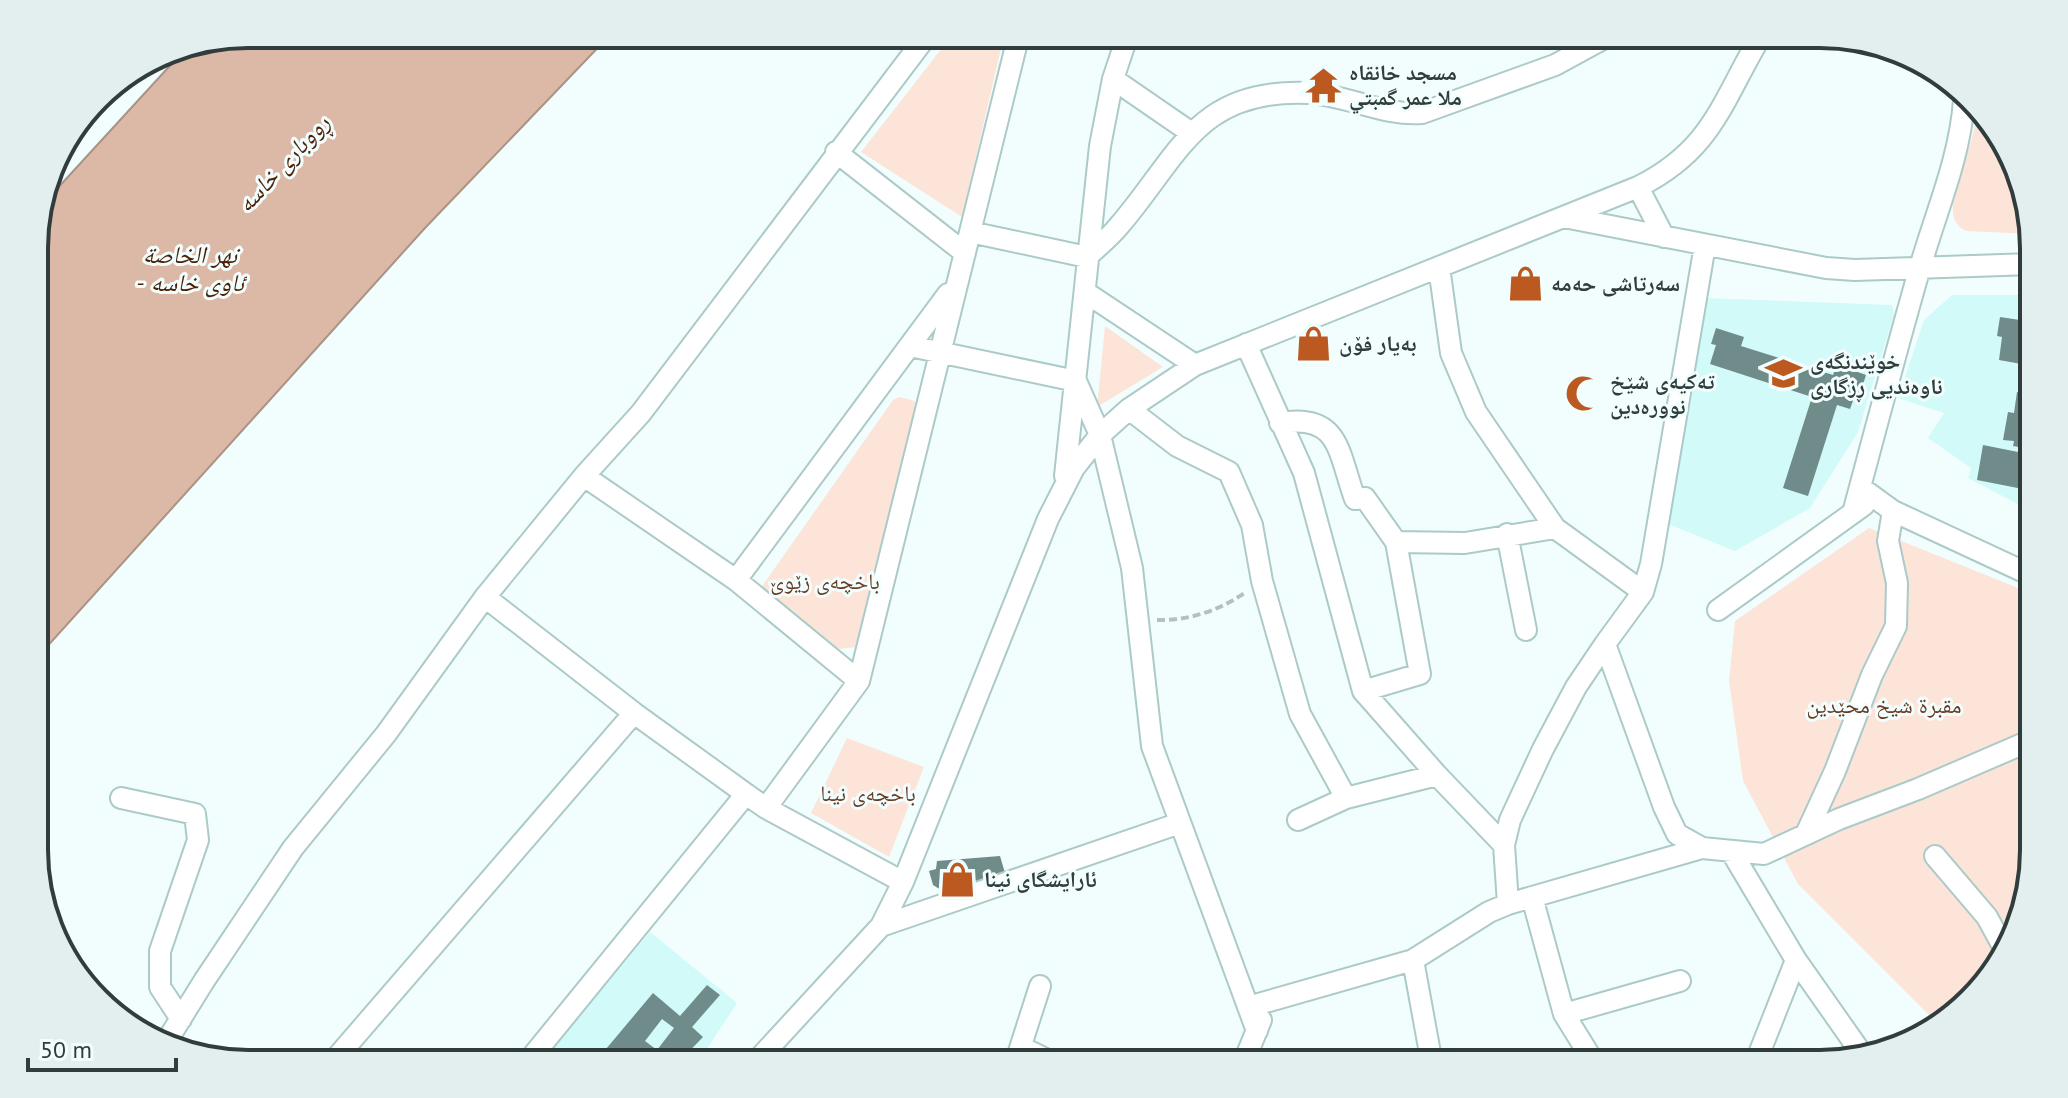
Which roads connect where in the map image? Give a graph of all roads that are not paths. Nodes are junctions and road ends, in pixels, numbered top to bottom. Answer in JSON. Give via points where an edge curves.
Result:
{"nodes":[{"id":1,"x":917,"y":48,"type":"edge"},
{"id":2,"x":1014,"y":48,"type":"edge"},
{"id":3,"x":1123,"y":48,"type":"edge"},
{"id":4,"x":1586,"y":48,"type":"edge"},
{"id":5,"x":1755,"y":48,"type":"edge"},
{"id":6,"x":1113,"y":79,"type":"junction"},
{"id":7,"x":1963,"y":109,"type":"edge"},
{"id":8,"x":1190,"y":132,"type":"junction"},
{"id":9,"x":836,"y":152,"type":"junction"},
{"id":10,"x":1638,"y":187,"type":"junction"},
{"id":11,"x":1564,"y":217,"type":"junction"},
{"id":12,"x":970,"y":232,"type":"junction"},
{"id":13,"x":1664,"y":237,"type":"junction"},
{"id":14,"x":1705,"y":245,"type":"junction"},
{"id":15,"x":965,"y":253,"type":"junction"},
{"id":16,"x":1087,"y":257,"type":"junction"},
{"id":17,"x":2020,"y":264,"type":"edge"},
{"id":18,"x":1439,"y":267,"type":"junction"},
{"id":19,"x":1920,"y":268,"type":"junction"},
{"id":20,"x":955,"y":284,"type":"junction"},
{"id":21,"x":1085,"y":292,"type":"junction"},
{"id":22,"x":1246,"y":344,"type":"junction"},
{"id":23,"x":910,"y":346,"type":"junction"},
{"id":24,"x":938,"y":352,"type":"junction"},
{"id":25,"x":1195,"y":365,"type":"junction"},
{"id":26,"x":1076,"y":381,"type":"junction"},
{"id":27,"x":1129,"y":409,"type":"junction"},
{"id":28,"x":1280,"y":423,"type":"junction"},
{"id":29,"x":1100,"y":435,"type":"junction"},
{"id":30,"x":584,"y":476,"type":"junction"},
{"id":31,"x":1064,"y":484,"type":"junction"},
{"id":32,"x":1867,"y":492,"type":"junction"},
{"id":33,"x":1893,"y":511,"type":"junction"},
{"id":34,"x":1555,"y":528,"type":"junction"},
{"id":35,"x":1507,"y":534,"type":"junction"},
{"id":36,"x":1396,"y":542,"type":"junction"},
{"id":37,"x":2020,"y":570,"type":"edge"},
{"id":38,"x":736,"y":580,"type":"junction"},
{"id":39,"x":1643,"y":592,"type":"junction"},
{"id":40,"x":485,"y":597,"type":"junction"},
{"id":41,"x":1718,"y":610,"type":"dead end"},
{"id":42,"x":1526,"y":630,"type":"dead end"},
{"id":43,"x":1605,"y":644,"type":"junction"},
{"id":44,"x":859,"y":681,"type":"junction"},
{"id":45,"x":1363,"y":691,"type":"junction"},
{"id":46,"x":634,"y":713,"type":"junction"},
{"id":47,"x":2020,"y":745,"type":"edge"},
{"id":48,"x":1437,"y":775,"type":"junction"},
{"id":49,"x":746,"y":794,"type":"junction"},
{"id":50,"x":121,"y":798,"type":"dead end"},
{"id":51,"x":1346,"y":798,"type":"junction"},
{"id":52,"x":766,"y":808,"type":"junction"},
{"id":53,"x":1298,"y":820,"type":"dead end"},
{"id":54,"x":1180,"y":823,"type":"junction"},
{"id":55,"x":1806,"y":834,"type":"junction"},
{"id":56,"x":1504,"y":845,"type":"junction"},
{"id":57,"x":1702,"y":848,"type":"junction"},
{"id":58,"x":1731,"y":851,"type":"junction"},
{"id":59,"x":1935,"y":856,"type":"dead end"},
{"id":60,"x":903,"y":882,"type":"junction"},
{"id":61,"x":1532,"y":897,"type":"junction"},
{"id":62,"x":1508,"y":904,"type":"junction"},
{"id":63,"x":881,"y":926,"type":"junction"},
{"id":64,"x":1999,"y":939,"type":"edge"},
{"id":65,"x":1413,"y":960,"type":"junction"},
{"id":66,"x":1796,"y":960,"type":"junction"},
{"id":67,"x":1680,"y":981,"type":"dead end"},
{"id":68,"x":1040,"y":986,"type":"dead end"},
{"id":69,"x":1269,"y":1001,"type":"junction"},
{"id":70,"x":1248,"y":1007,"type":"junction"},
{"id":71,"x":1564,"y":1014,"type":"junction"},
{"id":72,"x":181,"y":1019,"type":"junction"},
{"id":73,"x":1257,"y":1031,"type":"junction"},
{"id":74,"x":172,"y":1034,"type":"edge"},
{"id":75,"x":1857,"y":1046,"type":"edge"},
{"id":76,"x":343,"y":1050,"type":"edge"},
{"id":77,"x":537,"y":1050,"type":"edge"},
{"id":78,"x":767,"y":1050,"type":"edge"},
{"id":79,"x":1020,"y":1050,"type":"edge"},
{"id":80,"x":1249,"y":1050,"type":"edge"},
{"id":81,"x":1429,"y":1050,"type":"edge"},
{"id":82,"x":1586,"y":1050,"type":"edge"},
{"id":83,"x":1761,"y":1050,"type":"edge"}],
"edges":[{"from":1,"to":9,"type":"street"},
{"from":2,"to":12,"type":"street"},
{"from":3,"to":6,"type":"street"},
{"from":4,"to":8,"type":"street","via":[[1555,65],[1422,113],[1400,113],[1320,94],[1272,94],[1227,107]]},
{"from":5,"to":10,"type":"street","via":[[1700,142],[1667,172]]},
{"from":6,"to":8,"type":"street"},
{"from":6,"to":16,"type":"street"},
{"from":7,"to":19,"type":"street","via":[[1948,181]]},
{"from":8,"to":16,"type":"street","via":[[1118,227]]},
{"from":9,"to":15,"type":"street"},
{"from":9,"to":30,"type":"street","via":[[641,413]]},
{"from":10,"to":11,"type":"street"},
{"from":10,"to":13,"type":"street"},
{"from":11,"to":13,"type":"street"},
{"from":11,"to":18,"type":"street"},
{"from":12,"to":15,"type":"street"},
{"from":12,"to":16,"type":"street"},
{"from":13,"to":14,"type":"street"},
{"from":14,"to":19,"type":"street","via":[[1826,268]]},
{"from":14,"to":39,"type":"street"},
{"from":15,"to":20,"type":"street"},
{"from":16,"to":21,"type":"street"},
{"from":17,"to":19,"type":"street"},
{"from":18,"to":22,"type":"street"},
{"from":18,"to":34,"type":"street","via":[[1451,353],[1476,412]]},
{"from":19,"to":32,"type":"street"},
{"from":20,"to":23,"type":"street"},
{"from":20,"to":24,"type":"street"},
{"from":21,"to":25,"type":"street"},
{"from":21,"to":26,"type":"street"},
{"from":22,"to":25,"type":"street"},
{"from":22,"to":28,"type":"street"},
{"from":23,"to":24,"type":"street"},
{"from":23,"to":38,"type":"street"},
{"from":24,"to":26,"type":"street"},
{"from":24,"to":44,"type":"street"},
{"from":25,"to":27,"type":"street"},
{"from":26,"to":29,"type":"street"},
{"from":26,"to":31,"type":"street"},
{"from":27,"to":29,"type":"street"},
{"from":27,"to":51,"type":"street","via":[[1177,446],[1229,472],[1252,525],[1262,581],[1300,714]]},
{"from":28,"to":36,"type":"street","via":[[1315,422],[1330,432],[1355,499],[1365,498]]},
{"from":28,"to":45,"type":"street","via":[[1304,473]]},
{"from":29,"to":31,"type":"street"},
{"from":29,"to":54,"type":"street","via":[[1132,568],[1152,746]]},
{"from":30,"to":38,"type":"street"},
{"from":30,"to":40,"type":"street"},
{"from":31,"to":60,"type":"street"},
{"from":32,"to":33,"type":"street"},
{"from":32,"to":41,"type":"street","via":[[1853,513]]},
{"from":33,"to":37,"type":"street"},
{"from":33,"to":55,"type":"street","via":[[1888,541],[1897,583],[1896,626]]},
{"from":34,"to":35,"type":"street"},
{"from":34,"to":39,"type":"street"},
{"from":35,"to":36,"type":"street","via":[[1465,543]]},
{"from":35,"to":42,"type":"street"},
{"from":36,"to":45,"type":"street","via":[[1420,674]]},
{"from":38,"to":44,"type":"street"},
{"from":39,"to":43,"type":"street"},
{"from":40,"to":46,"type":"street"},
{"from":40,"to":72,"type":"street","via":[[386,734],[293,848]]},
{"from":43,"to":56,"type":"street","via":[[1543,749]]},
{"from":43,"to":57,"type":"street","via":[[1664,807],[1677,834]]},
{"from":44,"to":52,"type":"street"},
{"from":45,"to":48,"type":"street"},
{"from":46,"to":49,"type":"street"},
{"from":46,"to":76,"type":"street"},
{"from":47,"to":55,"type":"street"},
{"from":48,"to":51,"type":"street"},
{"from":48,"to":56,"type":"street"},
{"from":49,"to":52,"type":"street"},
{"from":49,"to":77,"type":"street"},
{"from":50,"to":72,"type":"street","via":[[195,814],[198,840],[160,951],[160,987]]},
{"from":51,"to":53,"type":"street"},
{"from":52,"to":60,"type":"street"},
{"from":54,"to":63,"type":"street"},
{"from":54,"to":70,"type":"street"},
{"from":55,"to":58,"type":"street","via":[[1764,854]]},
{"from":56,"to":62,"type":"street"},
{"from":57,"to":58,"type":"street"},
{"from":57,"to":61,"type":"street"},
{"from":58,"to":66,"type":"street"},
{"from":59,"to":64,"type":"street"},
{"from":60,"to":63,"type":"street"},
{"from":61,"to":62,"type":"street"},
{"from":61,"to":71,"type":"street"},
{"from":62,"to":65,"type":"street"},
{"from":63,"to":78,"type":"street"},
{"from":65,"to":69,"type":"street"},
{"from":65,"to":81,"type":"street"},
{"from":66,"to":75,"type":"street"},
{"from":66,"to":83,"type":"street"},
{"from":67,"to":71,"type":"street"},
{"from":68,"to":79,"type":"street"},
{"from":69,"to":70,"type":"street"},
{"from":69,"to":73,"type":"street"},
{"from":70,"to":73,"type":"street"},
{"from":71,"to":82,"type":"street"},
{"from":72,"to":74,"type":"street"},
{"from":73,"to":80,"type":"street"}]}
